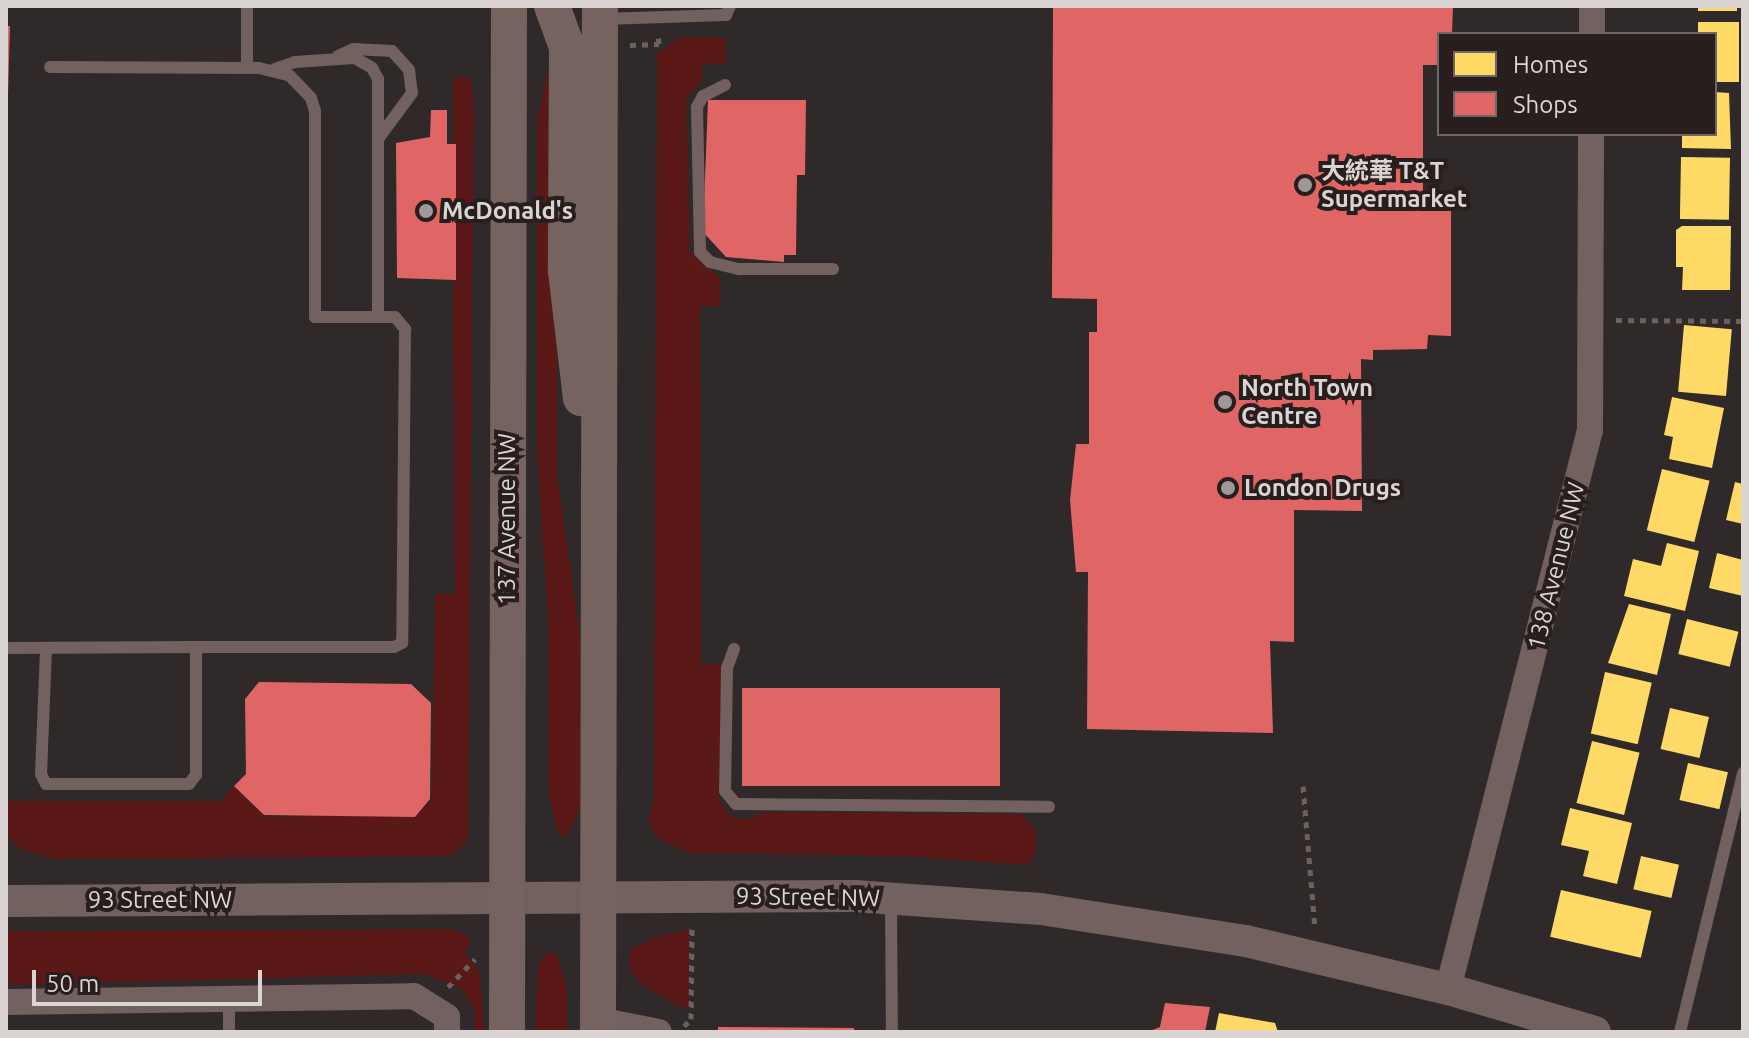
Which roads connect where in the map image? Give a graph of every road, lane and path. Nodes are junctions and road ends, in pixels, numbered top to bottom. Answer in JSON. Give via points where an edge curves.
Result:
{"nodes":[{"id":1,"x":247,"y":6,"type":"edge"},
{"id":2,"x":509,"y":6,"type":"edge"},
{"id":3,"x":552,"y":6,"type":"edge"},
{"id":4,"x":730,"y":6,"type":"edge"},
{"id":5,"x":1592,"y":6,"type":"edge"},
{"id":6,"x":595,"y":10,"type":"edge"},
{"id":7,"x":1592,"y":32,"type":"edge"},
{"id":8,"x":331,"y":58,"type":"junction"},
{"id":9,"x":50,"y":67,"type":"dead end"},
{"id":10,"x":247,"y":68,"type":"junction"},
{"id":11,"x":275,"y":69,"type":"junction"},
{"id":12,"x":725,"y":85,"type":"dead end"},
{"id":13,"x":1591,"y":136,"type":"edge"},
{"id":14,"x":378,"y":139,"type":"junction"},
{"id":15,"x":833,"y":269,"type":"dead end"},
{"id":16,"x":378,"y":317,"type":"junction"},
{"id":17,"x":1591,"y":320,"type":"junction"},
{"id":18,"x":1743,"y":321,"type":"edge"},
{"id":19,"x":601,"y":574,"type":"junction"},
{"id":20,"x":196,"y":647,"type":"junction"},
{"id":21,"x":6,"y":648,"type":"edge"},
{"id":22,"x":46,"y":648,"type":"junction"},
{"id":23,"x":734,"y":649,"type":"dead end"},
{"id":24,"x":1743,"y":773,"type":"edge"},
{"id":25,"x":1303,"y":786,"type":"dead end"},
{"id":26,"x":1049,"y":807,"type":"dead end"},
{"id":27,"x":601,"y":898,"type":"junction"},
{"id":28,"x":891,"y":898,"type":"junction"},
{"id":29,"x":506,"y":899,"type":"junction"},
{"id":30,"x":6,"y":901,"type":"edge"},
{"id":31,"x":680,"y":923,"type":"dead end"},
{"id":32,"x":1318,"y":958,"type":"junction"},
{"id":33,"x":1448,"y":989,"type":"junction"},
{"id":34,"x":229,"y":1000,"type":"junction"},
{"id":35,"x":6,"y":1002,"type":"edge"},
{"id":36,"x":447,"y":1025,"type":"edge"},
{"id":37,"x":598,"y":1026,"type":"edge"},
{"id":38,"x":229,"y":1032,"type":"edge"},
{"id":39,"x":507,"y":1032,"type":"edge"},
{"id":40,"x":659,"y":1032,"type":"edge"},
{"id":41,"x":679,"y":1032,"type":"edge"},
{"id":42,"x":892,"y":1032,"type":"edge"},
{"id":43,"x":1595,"y":1032,"type":"edge"},
{"id":44,"x":1680,"y":1032,"type":"edge"}],
"edges":[{"from":1,"to":10,"type":"lane"},
{"from":2,"to":29,"type":"main road","name":"137 Avenue NW"},
{"from":3,"to":19,"type":"main road","via":[[567,47],[566,271]]},
{"from":4,"to":6,"type":"lane","via":[[726,15]]},
{"from":5,"to":7,"type":"street"},
{"from":6,"to":19,"type":"main road"},
{"from":8,"to":11,"type":"lane"},
{"from":8,"to":14,"type":"lane","via":[[355,58],[372,68],[379,88]]},
{"from":8,"to":14,"type":"lane","via":[[354,49],[381,49],[403,58],[412,93]]},
{"from":9,"to":10,"type":"lane"},
{"from":10,"to":11,"type":"lane"},
{"from":11,"to":16,"type":"lane","via":[[301,86],[315,111],[315,317]]},
{"from":12,"to":15,"type":"lane","via":[[703,96],[697,107],[700,252],[710,262],[739,269]]},
{"from":13,"to":17,"type":"street","name":"138 Avenue NW"},
{"from":14,"to":16,"type":"lane"},
{"from":16,"to":20,"type":"lane","via":[[395,317],[405,329],[405,637],[394,647]]},
{"from":17,"to":18,"type":"path"},
{"from":17,"to":33,"type":"street","name":"138 Avenue NW","via":[[1590,430]]},
{"from":19,"to":27,"type":"main road"},
{"from":20,"to":22,"type":"lane"},
{"from":20,"to":22,"type":"lane","via":[[196,775],[189,784],[57,787],[46,784],[41,774]]},
{"from":21,"to":22,"type":"lane"},
{"from":23,"to":26,"type":"lane","via":[[727,668],[725,791],[736,804]]},
{"from":24,"to":44,"type":"lane"},
{"from":25,"to":32,"type":"path"},
{"from":27,"to":28,"type":"street","name":"93 Street NW"},
{"from":27,"to":29,"type":"street","name":"93 Street NW"},
{"from":27,"to":37,"type":"main road"},
{"from":28,"to":32,"type":"street","name":"93 Street NW","via":[[1041,909],[1246,941]]},
{"from":28,"to":42,"type":"lane"},
{"from":29,"to":30,"type":"street","name":"93 Street NW"},
{"from":29,"to":39,"type":"main road","name":"137 Avenue NW"},
{"from":31,"to":41,"type":"path","via":[[692,923],[691,1019]]},
{"from":32,"to":33,"type":"street","name":"93 Street NW"},
{"from":33,"to":43,"type":"street","name":"93 Street NW"},
{"from":34,"to":35,"type":"street"},
{"from":34,"to":36,"type":"street","via":[[414,996]]},
{"from":34,"to":38,"type":"lane"},
{"from":37,"to":40,"type":"street"}]}
